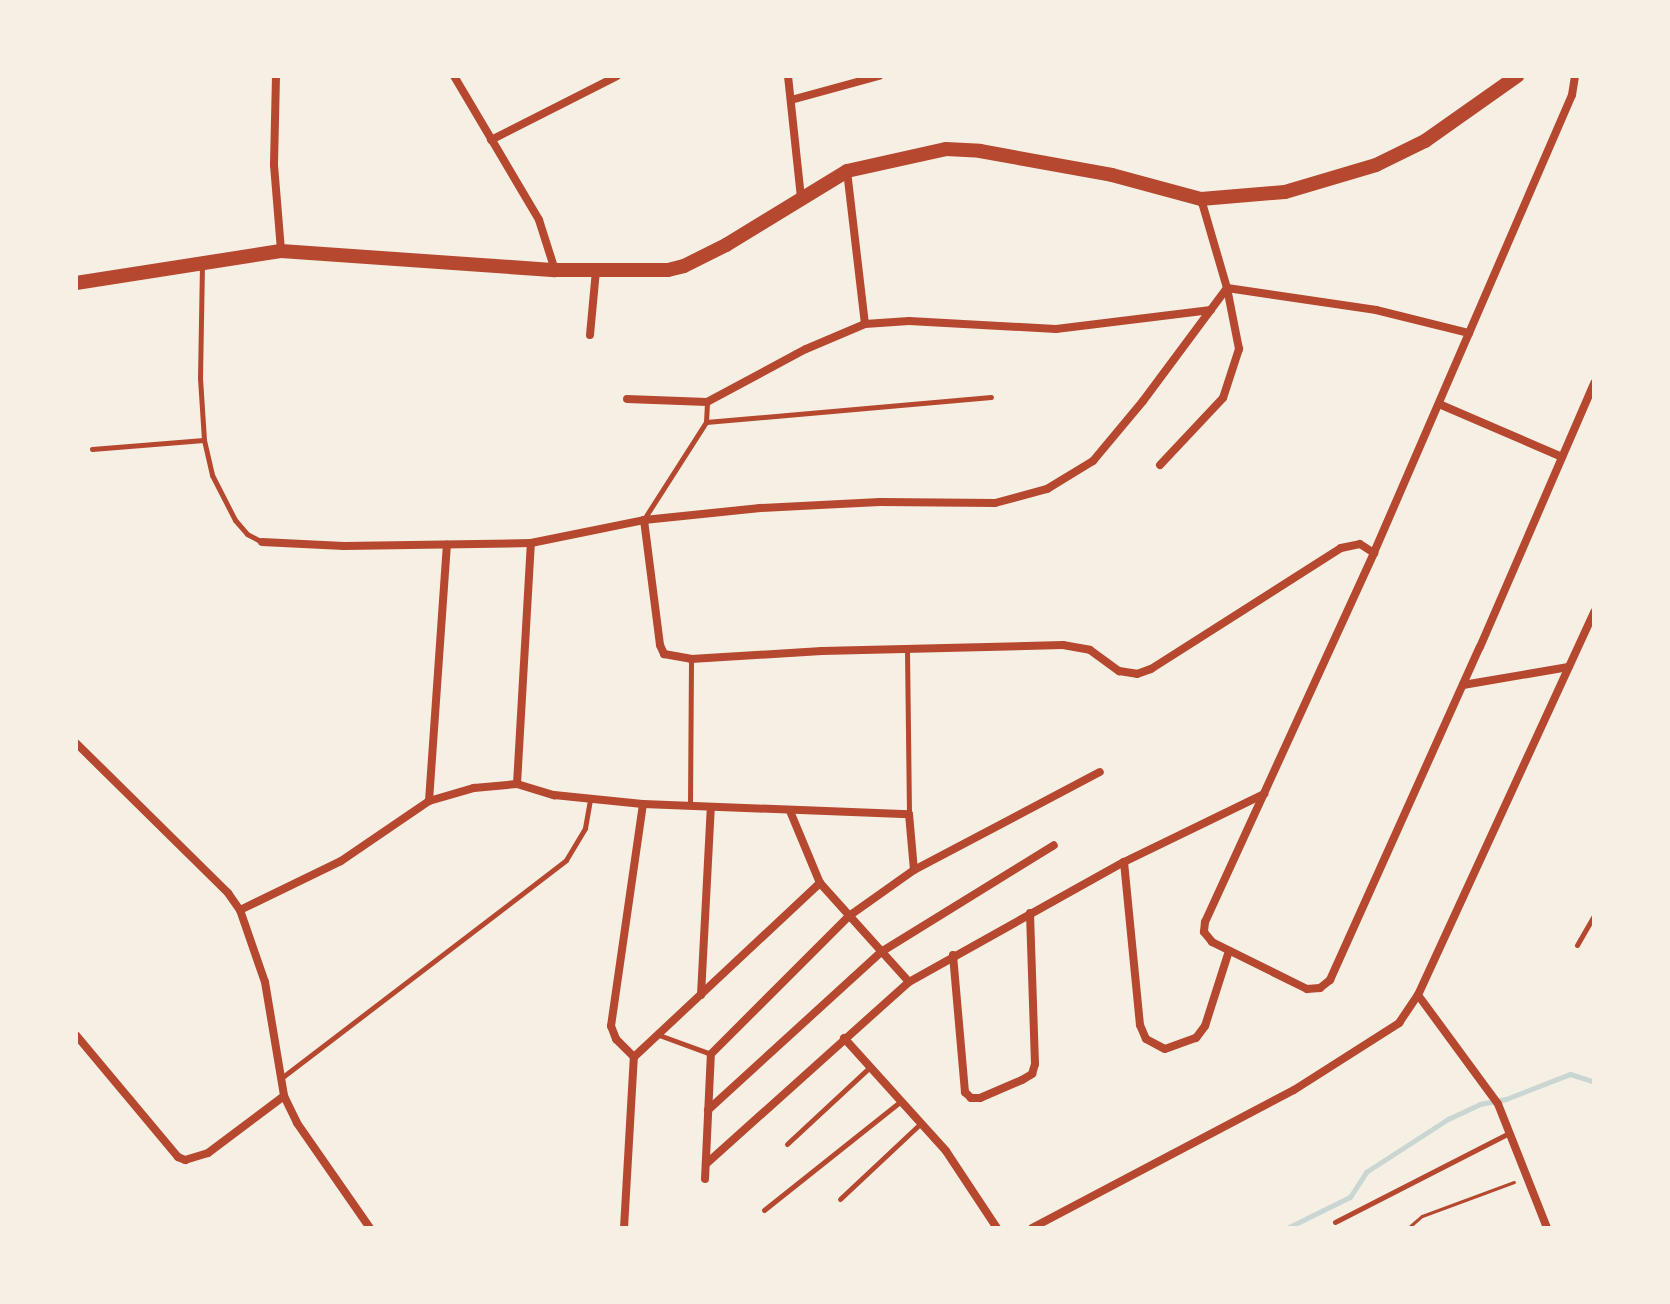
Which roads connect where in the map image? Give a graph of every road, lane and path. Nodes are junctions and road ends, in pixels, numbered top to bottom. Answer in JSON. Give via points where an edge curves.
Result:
{"nodes":[{"id":1,"x":276,"y":76,"type":"edge"},
{"id":2,"x":454,"y":76,"type":"edge"},
{"id":3,"x":617,"y":76,"type":"edge"},
{"id":4,"x":788,"y":76,"type":"edge"},
{"id":5,"x":879,"y":76,"type":"edge"},
{"id":6,"x":1517,"y":76,"type":"edge"},
{"id":7,"x":1575,"y":76,"type":"edge"},
{"id":8,"x":791,"y":100,"type":"junction"},
{"id":9,"x":491,"y":140,"type":"junction"},
{"id":10,"x":847,"y":171,"type":"junction"},
{"id":11,"x":801,"y":198,"type":"junction"},
{"id":12,"x":1201,"y":199,"type":"junction"},
{"id":13,"x":281,"y":251,"type":"junction"},
{"id":14,"x":202,"y":263,"type":"junction"},
{"id":15,"x":555,"y":270,"type":"junction"},
{"id":16,"x":596,"y":270,"type":"junction"},
{"id":17,"x":76,"y":283,"type":"edge"},
{"id":18,"x":1227,"y":288,"type":"junction"},
{"id":19,"x":1211,"y":310,"type":"junction"},
{"id":20,"x":865,"y":324,"type":"junction"},
{"id":21,"x":1469,"y":333,"type":"junction"},
{"id":22,"x":590,"y":335,"type":"dead end"},
{"id":23,"x":1594,"y":383,"type":"edge"},
{"id":24,"x":991,"y":397,"type":"dead end"},
{"id":25,"x":627,"y":399,"type":"dead end"},
{"id":26,"x":707,"y":402,"type":"junction"},
{"id":27,"x":1439,"y":404,"type":"junction"},
{"id":28,"x":706,"y":422,"type":"junction"},
{"id":29,"x":204,"y":440,"type":"junction"},
{"id":30,"x":92,"y":449,"type":"dead end"},
{"id":31,"x":1562,"y":457,"type":"junction"},
{"id":32,"x":1160,"y":465,"type":"dead end"},
{"id":33,"x":644,"y":520,"type":"junction"},
{"id":34,"x":262,"y":542,"type":"joint"},
{"id":35,"x":531,"y":543,"type":"junction"},
{"id":36,"x":447,"y":545,"type":"junction"},
{"id":37,"x":1374,"y":553,"type":"junction"},
{"id":38,"x":1594,"y":612,"type":"edge"},
{"id":39,"x":907,"y":649,"type":"junction"},
{"id":40,"x":691,"y":659,"type":"junction"},
{"id":41,"x":1568,"y":667,"type":"junction"},
{"id":42,"x":1463,"y":685,"type":"junction"},
{"id":43,"x":77,"y":745,"type":"edge"},
{"id":44,"x":1100,"y":772,"type":"dead end"},
{"id":45,"x":517,"y":784,"type":"junction"},
{"id":46,"x":1265,"y":793,"type":"junction"},
{"id":47,"x":590,"y":799,"type":"junction"},
{"id":48,"x":429,"y":801,"type":"junction"},
{"id":49,"x":643,"y":804,"type":"junction"},
{"id":50,"x":690,"y":805,"type":"junction"},
{"id":51,"x":711,"y":807,"type":"junction"},
{"id":52,"x":790,"y":811,"type":"junction"},
{"id":53,"x":909,"y":814,"type":"junction"},
{"id":54,"x":1054,"y":845,"type":"dead end"},
{"id":55,"x":1124,"y":862,"type":"junction"},
{"id":56,"x":914,"y":870,"type":"junction"},
{"id":57,"x":820,"y":883,"type":"junction"},
{"id":58,"x":240,"y":910,"type":"junction"},
{"id":59,"x":1030,"y":913,"type":"junction"},
{"id":60,"x":1594,"y":915,"type":"edge"},
{"id":61,"x":849,"y":916,"type":"junction"},
{"id":62,"x":1577,"y":945,"type":"dead end"},
{"id":63,"x":1229,"y":951,"type":"junction"},
{"id":64,"x":881,"y":952,"type":"junction"},
{"id":65,"x":953,"y":955,"type":"junction"},
{"id":66,"x":909,"y":982,"type":"junction"},
{"id":67,"x":1418,"y":995,"type":"junction"},
{"id":68,"x":701,"y":996,"type":"junction"},
{"id":69,"x":76,"y":1035,"type":"edge"},
{"id":70,"x":659,"y":1035,"type":"junction"},
{"id":71,"x":844,"y":1038,"type":"junction"},
{"id":72,"x":711,"y":1054,"type":"junction"},
{"id":73,"x":634,"y":1057,"type":"junction"},
{"id":74,"x":870,"y":1067,"type":"junction"},
{"id":75,"x":279,"y":1080,"type":"junction"},
{"id":76,"x":284,"y":1096,"type":"junction"},
{"id":77,"x":901,"y":1101,"type":"junction"},
{"id":78,"x":708,"y":1110,"type":"junction"},
{"id":79,"x":920,"y":1124,"type":"junction"},
{"id":80,"x":1510,"y":1132,"type":"junction"},
{"id":81,"x":787,"y":1144,"type":"dead end"},
{"id":82,"x":706,"y":1164,"type":"junction"},
{"id":83,"x":1527,"y":1177,"type":"junction"},
{"id":84,"x":705,"y":1179,"type":"dead end"},
{"id":85,"x":840,"y":1199,"type":"dead end"},
{"id":86,"x":764,"y":1210,"type":"dead end"},
{"id":87,"x":1335,"y":1222,"type":"dead end"},
{"id":88,"x":370,"y":1228,"type":"edge"},
{"id":89,"x":624,"y":1228,"type":"edge"},
{"id":90,"x":997,"y":1228,"type":"edge"},
{"id":91,"x":1032,"y":1228,"type":"edge"},
{"id":92,"x":1408,"y":1228,"type":"edge"},
{"id":93,"x":1547,"y":1228,"type":"edge"}],
"edges":[{"from":1,"to":13,"type":"street","via":[[274,165]]},
{"from":2,"to":9,"type":"street"},
{"from":3,"to":9,"type":"street"},
{"from":4,"to":8,"type":"street"},
{"from":5,"to":8,"type":"street"},
{"from":6,"to":12,"type":"street","via":[[1425,141],[1376,165],[1285,192]]},
{"from":7,"to":21,"type":"street","via":[[1572,95]]},
{"from":8,"to":11,"type":"street"},
{"from":9,"to":15,"type":"street","via":[[539,220]]},
{"from":10,"to":11,"type":"street"},
{"from":10,"to":12,"type":"street","via":[[964,149],[1112,175]]},
{"from":10,"to":20,"type":"street"},
{"from":11,"to":16,"type":"street","via":[[684,266]]},
{"from":12,"to":18,"type":"street"},
{"from":13,"to":14,"type":"street"},
{"from":13,"to":15,"type":"street"},
{"from":14,"to":17,"type":"street"},
{"from":14,"to":29,"type":"lane"},
{"from":15,"to":16,"type":"street"},
{"from":16,"to":22,"type":"street"},
{"from":18,"to":19,"type":"street"},
{"from":18,"to":21,"type":"street","via":[[1376,310]]},
{"from":18,"to":32,"type":"street","via":[[1239,349],[1223,398]]},
{"from":19,"to":20,"type":"street","via":[[1056,329],[909,321]]},
{"from":19,"to":33,"type":"street","via":[[1093,461],[1047,489],[995,503],[820,505]]},
{"from":20,"to":26,"type":"street"},
{"from":21,"to":27,"type":"street"},
{"from":23,"to":31,"type":"street"},
{"from":24,"to":28,"type":"lane"},
{"from":25,"to":26,"type":"street"},
{"from":26,"to":28,"type":"lane"},
{"from":27,"to":31,"type":"street"},
{"from":27,"to":37,"type":"street"},
{"from":28,"to":33,"type":"lane"},
{"from":29,"to":30,"type":"lane"},
{"from":29,"to":34,"type":"lane","via":[[212,475],[235,520]]},
{"from":31,"to":42,"type":"street"},
{"from":33,"to":35,"type":"street"},
{"from":33,"to":40,"type":"street","via":[[660,645],[664,654]]},
{"from":34,"to":36,"type":"street"},
{"from":35,"to":36,"type":"street"},
{"from":35,"to":45,"type":"street"},
{"from":36,"to":48,"type":"street"},
{"from":37,"to":39,"type":"street","via":[[1360,544],[1341,548],[1137,674],[1119,671],[1077,646]]},
{"from":37,"to":46,"type":"street"},
{"from":38,"to":41,"type":"street"},
{"from":39,"to":40,"type":"street"},
{"from":39,"to":53,"type":"lane"},
{"from":40,"to":50,"type":"lane"},
{"from":41,"to":42,"type":"street"},
{"from":41,"to":67,"type":"street"},
{"from":42,"to":63,"type":"street","via":[[1330,980],[1307,989]]},
{"from":43,"to":58,"type":"street"},
{"from":44,"to":56,"type":"street"},
{"from":45,"to":47,"type":"street"},
{"from":45,"to":48,"type":"street","via":[[474,788]]},
{"from":46,"to":55,"type":"street"},
{"from":46,"to":63,"type":"street","via":[[1205,922],[1204,932],[1212,942]]},
{"from":47,"to":49,"type":"street"},
{"from":47,"to":75,"type":"lane","via":[[585,828],[566,860]]},
{"from":48,"to":58,"type":"street","via":[[341,861]]},
{"from":49,"to":50,"type":"street"},
{"from":49,"to":73,"type":"street","via":[[611,1026]]},
{"from":50,"to":51,"type":"street"},
{"from":51,"to":52,"type":"street"},
{"from":51,"to":68,"type":"street"},
{"from":52,"to":53,"type":"street"},
{"from":52,"to":57,"type":"street"},
{"from":53,"to":56,"type":"street"},
{"from":54,"to":64,"type":"street"},
{"from":55,"to":59,"type":"street"},
{"from":55,"to":63,"type":"street","via":[[1140,1025],[1146,1039],[1165,1049],[1196,1038],[1205,1026]]},
{"from":56,"to":61,"type":"street"},
{"from":57,"to":61,"type":"street"},
{"from":57,"to":68,"type":"street"},
{"from":58,"to":75,"type":"street","via":[[265,982]]},
{"from":59,"to":65,"type":"street"},
{"from":59,"to":65,"type":"street","via":[[1035,1064],[1032,1074],[980,1098],[965,1092]]},
{"from":60,"to":62,"type":"lane"},
{"from":61,"to":64,"type":"street"},
{"from":61,"to":72,"type":"street"},
{"from":64,"to":66,"type":"street"},
{"from":64,"to":78,"type":"street"},
{"from":65,"to":66,"type":"street"},
{"from":66,"to":71,"type":"street"},
{"from":67,"to":80,"type":"street","via":[[1498,1104]]},
{"from":67,"to":91,"type":"street","via":[[1399,1023],[1294,1090]]},
{"from":68,"to":70,"type":"street"},
{"from":69,"to":76,"type":"street","via":[[178,1157],[191,1161]]},
{"from":70,"to":72,"type":"lane"},
{"from":70,"to":73,"type":"street"},
{"from":71,"to":74,"type":"street"},
{"from":71,"to":82,"type":"street"},
{"from":72,"to":78,"type":"street"},
{"from":73,"to":89,"type":"street"},
{"from":74,"to":77,"type":"street"},
{"from":74,"to":81,"type":"lane"},
{"from":75,"to":76,"type":"street"},
{"from":76,"to":88,"type":"street"},
{"from":77,"to":79,"type":"street"},
{"from":77,"to":86,"type":"lane"},
{"from":78,"to":82,"type":"street"},
{"from":79,"to":85,"type":"lane"},
{"from":79,"to":90,"type":"street","via":[[946,1151]]},
{"from":80,"to":83,"type":"street"},
{"from":80,"to":87,"type":"lane"},
{"from":82,"to":84,"type":"street"},
{"from":83,"to":92,"type":"path","via":[[1422,1216]]},
{"from":83,"to":93,"type":"street"}]}
